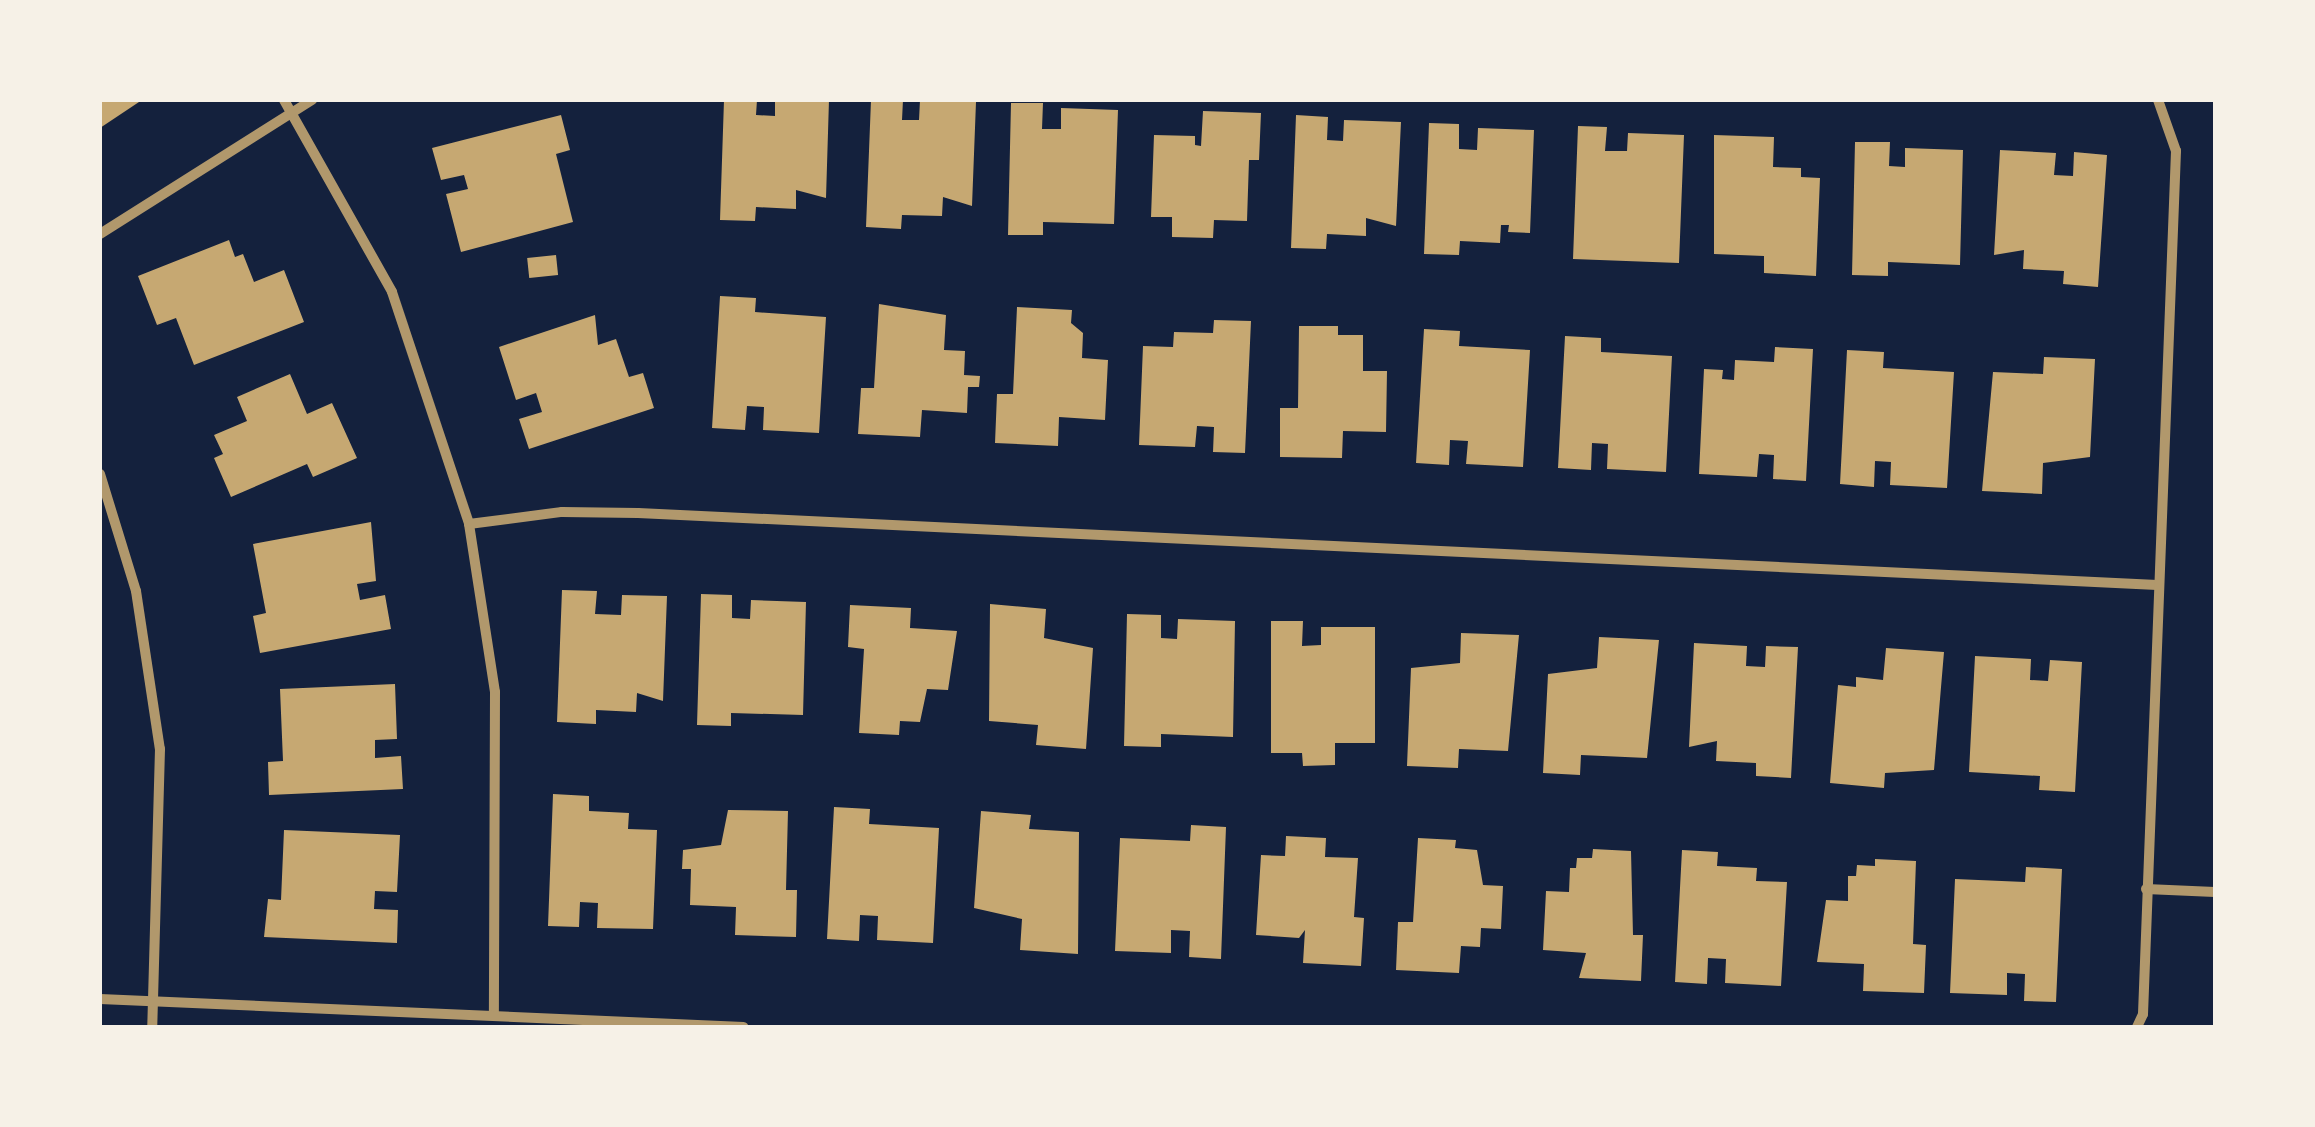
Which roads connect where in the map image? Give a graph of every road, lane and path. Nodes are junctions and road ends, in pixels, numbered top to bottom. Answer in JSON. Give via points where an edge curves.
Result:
{"nodes":[{"id":1,"x":284,"y":100,"type":"edge"},
{"id":2,"x":312,"y":100,"type":"edge"},
{"id":3,"x":2158,"y":100,"type":"edge"},
{"id":4,"x":291,"y":112,"type":"junction"},
{"id":5,"x":100,"y":234,"type":"edge"},
{"id":6,"x":100,"y":474,"type":"edge"},
{"id":7,"x":469,"y":524,"type":"junction"},
{"id":8,"x":2157,"y":585,"type":"junction"},
{"id":9,"x":2146,"y":890,"type":"junction"},
{"id":10,"x":2215,"y":892,"type":"edge"},
{"id":11,"x":100,"y":999,"type":"edge"},
{"id":12,"x":153,"y":1002,"type":"junction"},
{"id":13,"x":494,"y":1015,"type":"junction"},
{"id":14,"x":152,"y":1027,"type":"edge"},
{"id":15,"x":744,"y":1027,"type":"edge"},
{"id":16,"x":2137,"y":1027,"type":"edge"}],
"edges":[{"from":1,"to":4,"type":"street"},
{"from":2,"to":4,"type":"street"},
{"from":3,"to":8,"type":"street","via":[[2176,151]]},
{"from":4,"to":5,"type":"street"},
{"from":4,"to":7,"type":"street","via":[[392,292]]},
{"from":6,"to":12,"type":"street","via":[[136,591],[160,749]]},
{"from":7,"to":8,"type":"street","via":[[562,512],[638,512]]},
{"from":7,"to":13,"type":"street","via":[[497,742]]},
{"from":8,"to":9,"type":"street"},
{"from":9,"to":10,"type":"street"},
{"from":9,"to":16,"type":"street","via":[[2143,1014]]},
{"from":11,"to":12,"type":"street"},
{"from":12,"to":13,"type":"street"},
{"from":12,"to":14,"type":"street"},
{"from":13,"to":15,"type":"street"}]}
